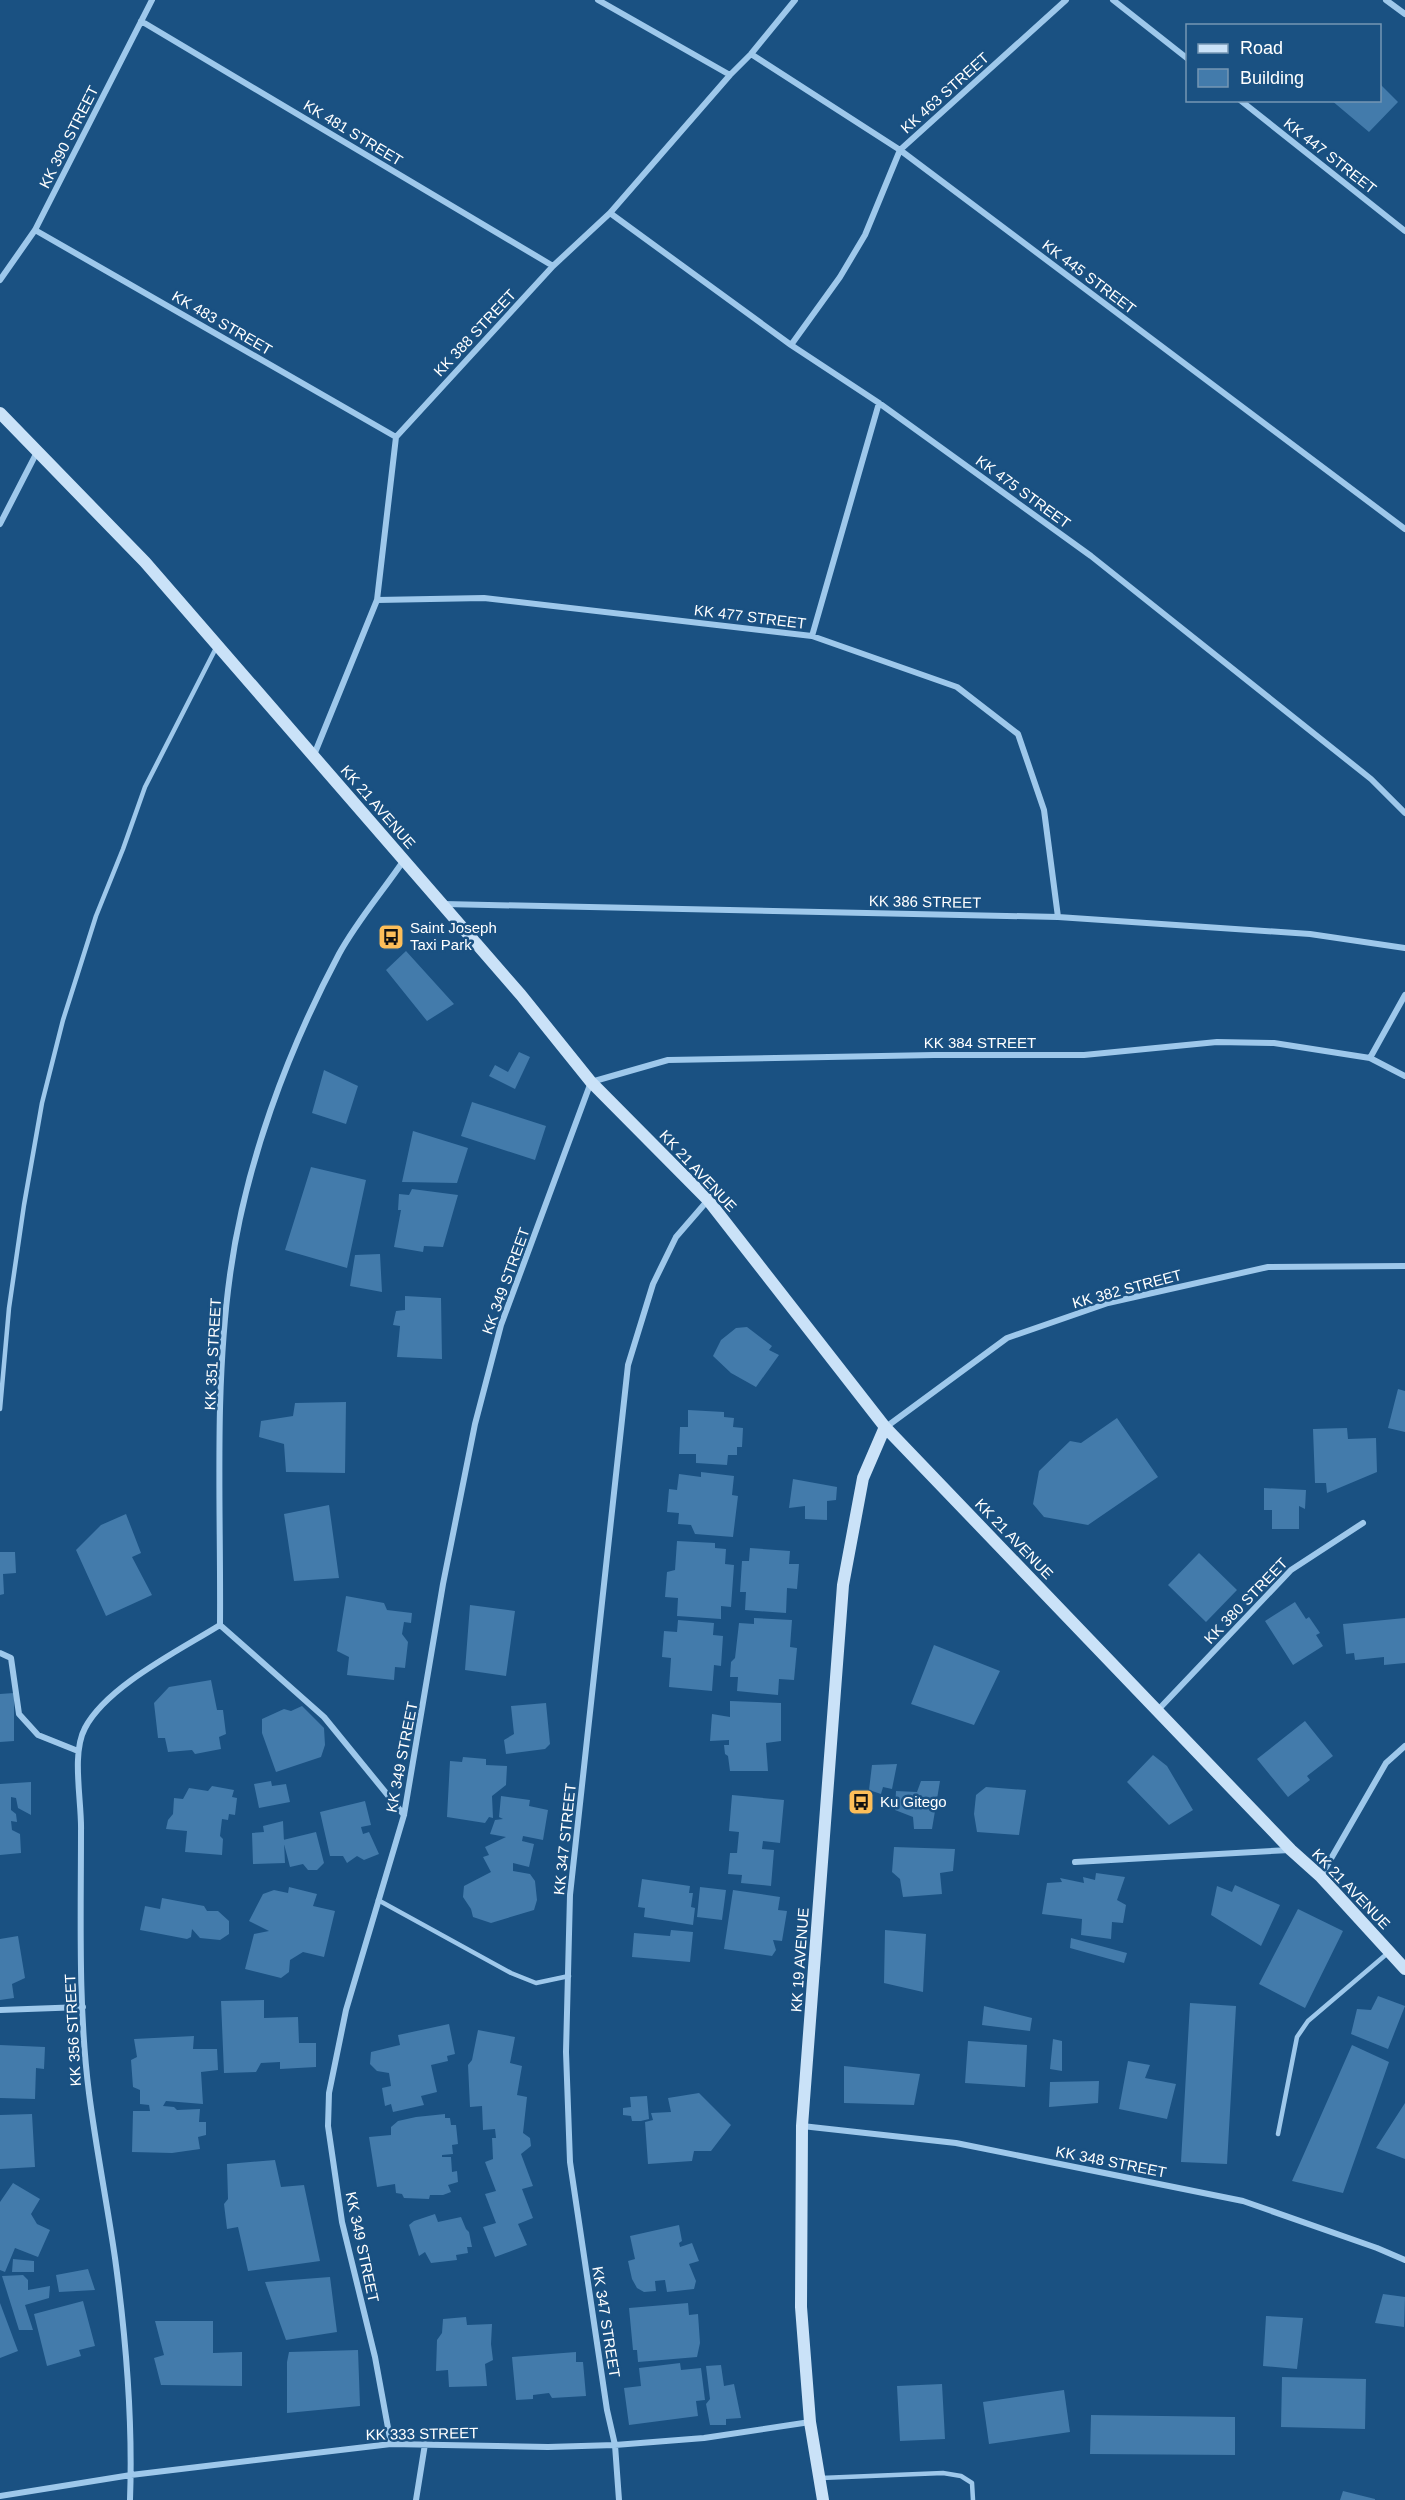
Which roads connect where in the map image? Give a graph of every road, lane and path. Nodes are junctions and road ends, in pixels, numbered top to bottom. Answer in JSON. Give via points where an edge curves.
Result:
{"nodes":[{"id":1,"x":152,"y":0,"type":"edge"},
{"id":2,"x":598,"y":0,"type":"edge"},
{"id":3,"x":795,"y":0,"type":"edge"},
{"id":4,"x":1066,"y":0,"type":"edge"},
{"id":5,"x":1113,"y":0,"type":"edge"},
{"id":6,"x":1386,"y":0,"type":"edge"},
{"id":7,"x":1405,"y":14,"type":"edge"},
{"id":8,"x":141,"y":21,"type":"junction"},
{"id":9,"x":751,"y":54,"type":"junction"},
{"id":10,"x":1186,"y":57,"type":"edge"},
{"id":11,"x":730,"y":75,"type":"junction"},
{"id":12,"x":1243,"y":102,"type":"edge"},
{"id":13,"x":900,"y":150,"type":"junction"},
{"id":14,"x":610,"y":213,"type":"junction"},
{"id":15,"x":35,"y":230,"type":"junction"},
{"id":16,"x":1405,"y":231,"type":"edge"},
{"id":17,"x":553,"y":266,"type":"junction"},
{"id":18,"x":0,"y":280,"type":"edge"},
{"id":19,"x":791,"y":345,"type":"junction"},
{"id":20,"x":879,"y":403,"type":"junction"},
{"id":21,"x":0,"y":413,"type":"edge"},
{"id":22,"x":396,"y":437,"type":"junction"},
{"id":23,"x":37,"y":451,"type":"junction"},
{"id":24,"x":0,"y":524,"type":"edge"},
{"id":25,"x":1405,"y":529,"type":"edge"},
{"id":26,"x":376,"y":600,"type":"junction"},
{"id":27,"x":812,"y":636,"type":"junction"},
{"id":28,"x":217,"y":645,"type":"junction"},
{"id":29,"x":314,"y":755,"type":"junction"},
{"id":30,"x":1405,"y":813,"type":"edge"},
{"id":31,"x":404,"y":860,"type":"junction"},
{"id":32,"x":442,"y":904,"type":"junction"},
{"id":33,"x":1058,"y":917,"type":"junction"},
{"id":34,"x":1405,"y":948,"type":"edge"},
{"id":35,"x":1405,"y":996,"type":"edge"},
{"id":36,"x":1370,"y":1058,"type":"junction"},
{"id":37,"x":1405,"y":1076,"type":"edge"},
{"id":38,"x":591,"y":1082,"type":"junction"},
{"id":39,"x":708,"y":1200,"type":"junction"},
{"id":40,"x":1405,"y":1266,"type":"edge"},
{"id":41,"x":0,"y":1409,"type":"edge"},
{"id":42,"x":885,"y":1427,"type":"junction"},
{"id":43,"x":1363,"y":1522,"type":"dead end"},
{"id":44,"x":220,"y":1625,"type":"junction"},
{"id":45,"x":0,"y":1653,"type":"edge"},
{"id":46,"x":1158,"y":1710,"type":"junction"},
{"id":47,"x":1405,"y":1746,"type":"edge"},
{"id":48,"x":78,"y":1751,"type":"junction"},
{"id":49,"x":404,"y":1815,"type":"junction"},
{"id":50,"x":1291,"y":1850,"type":"junction"},
{"id":51,"x":1076,"y":1862,"type":"dead end"},
{"id":52,"x":1320,"y":1876,"type":"junction"},
{"id":53,"x":378,"y":1900,"type":"junction"},
{"id":54,"x":1390,"y":1952,"type":"junction"},
{"id":55,"x":1405,"y":1969,"type":"edge"},
{"id":56,"x":569,"y":1976,"type":"junction"},
{"id":57,"x":83,"y":2007,"type":"junction"},
{"id":58,"x":0,"y":2010,"type":"edge"},
{"id":59,"x":802,"y":2126,"type":"junction"},
{"id":60,"x":1278,"y":2134,"type":"dead end"},
{"id":61,"x":1405,"y":2260,"type":"edge"},
{"id":62,"x":810,"y":2422,"type":"junction"},
{"id":63,"x":391,"y":2444,"type":"junction"},
{"id":64,"x":424,"y":2444,"type":"junction"},
{"id":65,"x":615,"y":2445,"type":"junction"},
{"id":66,"x":131,"y":2475,"type":"junction"},
{"id":67,"x":819,"y":2478,"type":"junction"},
{"id":68,"x":0,"y":2496,"type":"edge"},
{"id":69,"x":130,"y":2500,"type":"edge"},
{"id":70,"x":416,"y":2500,"type":"edge"},
{"id":71,"x":619,"y":2500,"type":"edge"},
{"id":72,"x":823,"y":2500,"type":"edge"},
{"id":73,"x":973,"y":2500,"type":"edge"}],
"edges":[{"from":1,"to":8,"type":"street","name":"KK 390 STREET"},
{"from":2,"to":11,"type":"street"},
{"from":3,"to":9,"type":"street","name":"KK 388 STREET"},
{"from":4,"to":13,"type":"street","name":"KK 463 STREET"},
{"from":5,"to":10,"type":"street"},
{"from":6,"to":7,"type":"street"},
{"from":8,"to":15,"type":"street","name":"KK 390 STREET"},
{"from":8,"to":17,"type":"street","name":"KK 481 STREET"},
{"from":9,"to":11,"type":"street","name":"KK 388 STREET"},
{"from":9,"to":13,"type":"street","name":"KK 445 STREET"},
{"from":11,"to":14,"type":"street","name":"KK 388 STREET"},
{"from":12,"to":16,"type":"street","name":"KK 447 STREET"},
{"from":13,"to":19,"type":"street","name":"KK 463 STREET","via":[[865,235]]},
{"from":13,"to":25,"type":"street","name":"KK 445 STREET"},
{"from":14,"to":17,"type":"street","name":"KK 388 STREET"},
{"from":14,"to":19,"type":"street","name":"KK 475 STREET"},
{"from":15,"to":18,"type":"street","name":"KK 390 STREET"},
{"from":15,"to":22,"type":"street","name":"KK 483 STREET"},
{"from":17,"to":22,"type":"street","name":"KK 388 STREET"},
{"from":19,"to":20,"type":"street","name":"KK 475 STREET"},
{"from":20,"to":27,"type":"street"},
{"from":20,"to":30,"type":"street","name":"KK 475 STREET","via":[[1100,563],[1371,779]]},
{"from":21,"to":23,"type":"main road","name":"KK 21 AVENUE"},
{"from":22,"to":26,"type":"street"},
{"from":23,"to":24,"type":"street"},
{"from":23,"to":28,"type":"main road","name":"KK 21 AVENUE","via":[[145,562]]},
{"from":26,"to":27,"type":"street","name":"KK 477 STREET","via":[[484,598]]},
{"from":26,"to":29,"type":"street"},
{"from":27,"to":33,"type":"street","name":"KK 477 STREET","via":[[957,687],[1018,734],[1044,810]]},
{"from":28,"to":29,"type":"main road","name":"KK 21 AVENUE"},
{"from":28,"to":41,"type":"lane","via":[[145,787],[96,916],[63,1020],[42,1103],[24,1205]]},
{"from":29,"to":31,"type":"main road","name":"KK 21 AVENUE"},
{"from":31,"to":32,"type":"main road","name":"KK 21 AVENUE"},
{"from":31,"to":44,"type":"street","name":"KK 351 STREET","via":[[340,951],[311,1012],[251,1168],[230,1275],[221,1384]]},
{"from":32,"to":33,"type":"street","name":"KK 386 STREET"},
{"from":32,"to":38,"type":"main road","name":"KK 21 AVENUE"},
{"from":33,"to":34,"type":"street","name":"KK 386 STREET","via":[[1310,934]]},
{"from":35,"to":36,"type":"street"},
{"from":36,"to":37,"type":"street","name":"KK 384 STREET"},
{"from":36,"to":38,"type":"street","name":"KK 384 STREET","via":[[1274,1043],[1217,1042],[1084,1055],[668,1060]]},
{"from":38,"to":39,"type":"main road","name":"KK 21 AVENUE"},
{"from":38,"to":49,"type":"street","name":"KK 349 STREET","via":[[501,1325],[475,1424],[442,1584]]},
{"from":39,"to":42,"type":"main road","name":"KK 21 AVENUE"},
{"from":39,"to":56,"type":"street","name":"KK 347 STREET","via":[[676,1237],[653,1284],[628,1365],[570,1895]]},
{"from":40,"to":42,"type":"street","name":"KK 382 STREET","via":[[1268,1267],[1108,1303],[1007,1338]]},
{"from":42,"to":46,"type":"main road","name":"KK 21 AVENUE"},
{"from":42,"to":59,"type":"main road","name":"KK 19 AVENUE","via":[[863,1478],[843,1585]]},
{"from":43,"to":46,"type":"street","name":"KK 380 STREET","via":[[1291,1570]]},
{"from":44,"to":48,"type":"street","name":"KK 356 STREET","via":[[110,1697],[84,1729]]},
{"from":44,"to":49,"type":"street","via":[[324,1717]]},
{"from":45,"to":48,"type":"street","via":[[11,1659],[19,1714],[38,1735]]},
{"from":46,"to":50,"type":"main road","name":"KK 21 AVENUE"},
{"from":47,"to":52,"type":"street","via":[[1386,1762]]},
{"from":48,"to":57,"type":"street","name":"KK 356 STREET"},
{"from":49,"to":53,"type":"street","name":"KK 349 STREET"},
{"from":50,"to":51,"type":"street"},
{"from":50,"to":52,"type":"main road","name":"KK 21 AVENUE"},
{"from":52,"to":54,"type":"main road","name":"KK 21 AVENUE"},
{"from":53,"to":56,"type":"lane","via":[[536,1983]]},
{"from":53,"to":63,"type":"street","name":"KK 349 STREET","via":[[346,2010],[329,2093],[328,2126],[342,2222],[375,2357]]},
{"from":54,"to":55,"type":"main road","name":"KK 21 AVENUE"},
{"from":54,"to":60,"type":"lane","via":[[1308,2021],[1297,2037]]},
{"from":56,"to":65,"type":"street","name":"KK 347 STREET","via":[[566,2052],[570,2162]]},
{"from":57,"to":58,"type":"street"},
{"from":57,"to":66,"type":"street","name":"KK 356 STREET","via":[[89,2092],[129,2380]]},
{"from":59,"to":61,"type":"street","name":"KK 348 STREET","via":[[956,2144],[1243,2201]]},
{"from":59,"to":62,"type":"main road","name":"KK 19 AVENUE","via":[[801,2307]]},
{"from":62,"to":65,"type":"street","name":"KK 333 STREET","via":[[704,2438]]},
{"from":62,"to":67,"type":"main road","name":"KK 19 AVENUE"},
{"from":63,"to":64,"type":"street","name":"KK 333 STREET"},
{"from":63,"to":66,"type":"street","name":"KK 333 STREET"},
{"from":64,"to":65,"type":"street","name":"KK 333 STREET"},
{"from":64,"to":70,"type":"street"},
{"from":65,"to":71,"type":"street","name":"KK 347 STREET"},
{"from":66,"to":68,"type":"street","name":"KK 333 STREET"},
{"from":66,"to":69,"type":"street","name":"KK 356 STREET"},
{"from":67,"to":72,"type":"main road","name":"KK 19 AVENUE"},
{"from":67,"to":73,"type":"lane","via":[[943,2473],[961,2476],[972,2483]]}]}
